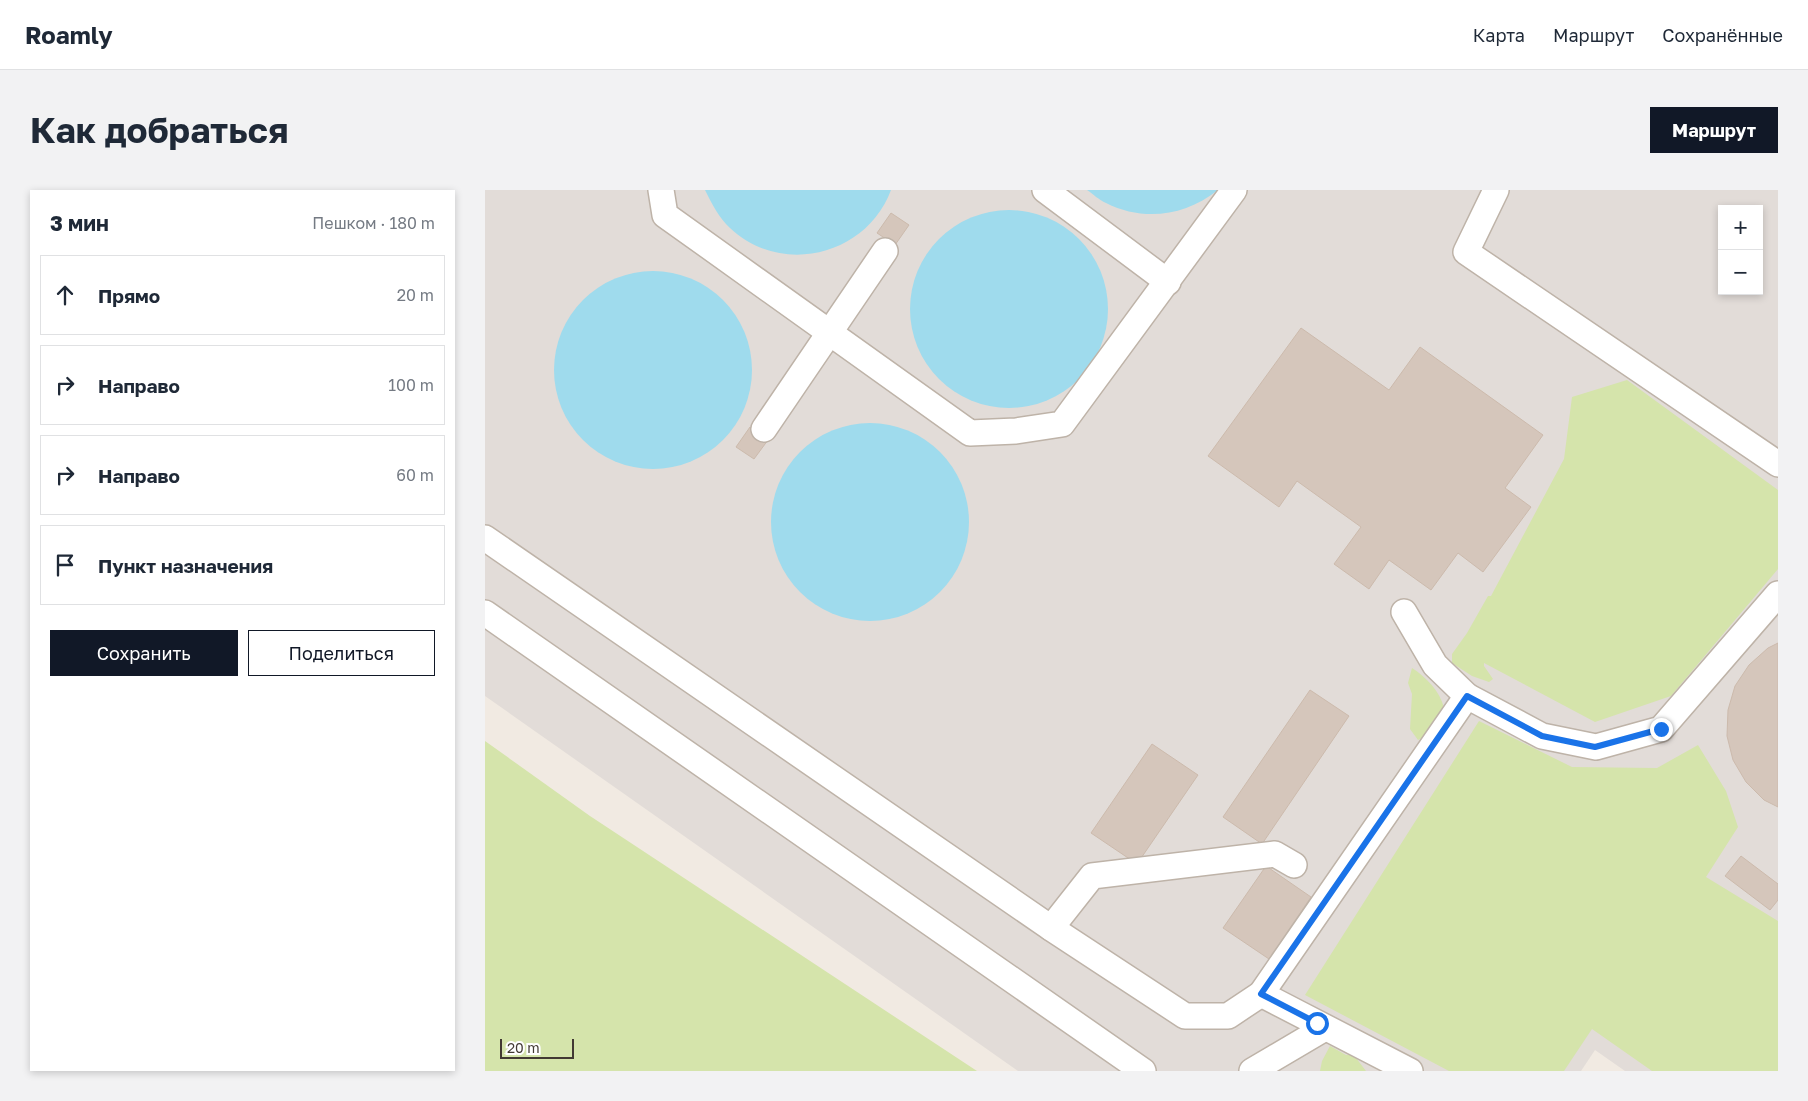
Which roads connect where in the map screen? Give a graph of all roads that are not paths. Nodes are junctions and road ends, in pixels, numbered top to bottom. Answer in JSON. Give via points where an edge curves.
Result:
{"nodes":[{"id":1,"x":661,"y":190,"type":"edge"},
{"id":2,"x":1045,"y":190,"type":"edge"},
{"id":3,"x":1235,"y":190,"type":"edge"},
{"id":4,"x":1496,"y":190,"type":"edge"},
{"id":5,"x":885,"y":251,"type":"dead end"},
{"id":6,"x":1167,"y":282,"type":"junction"},
{"id":7,"x":829,"y":332,"type":"junction"},
{"id":8,"x":764,"y":428,"type":"dead end"},
{"id":9,"x":1778,"y":464,"type":"edge"},
{"id":10,"x":485,"y":538,"type":"edge"},
{"id":11,"x":1778,"y":594,"type":"edge"},
{"id":12,"x":1404,"y":612,"type":"dead end"},
{"id":13,"x":485,"y":613,"type":"edge"},
{"id":14,"x":1467,"y":696,"type":"junction"},
{"id":15,"x":1294,"y":865,"type":"dead end"},
{"id":16,"x":1051,"y":928,"type":"junction"},
{"id":17,"x":1261,"y":994,"type":"junction"},
{"id":18,"x":1325,"y":1028,"type":"junction"},
{"id":19,"x":1143,"y":1071,"type":"edge"},
{"id":20,"x":1252,"y":1071,"type":"edge"},
{"id":21,"x":1410,"y":1071,"type":"edge"}],
"edges":[{"from":1,"to":7,"type":"lane","via":[[665,215]]},
{"from":2,"to":6,"type":"lane"},
{"from":3,"to":6,"type":"lane"},
{"from":4,"to":9,"type":"lane","via":[[1466,252]]},
{"from":5,"to":7,"type":"lane"},
{"from":6,"to":7,"type":"lane","via":[[1062,424],[1016,431],[970,433]]},
{"from":7,"to":8,"type":"lane"},
{"from":10,"to":16,"type":"lane"},
{"from":11,"to":14,"type":"lane","via":[[1661,729],[1595,747],[1542,736]]},
{"from":12,"to":14,"type":"lane","via":[[1435,665]]},
{"from":13,"to":19,"type":"lane"},
{"from":14,"to":17,"type":"lane"},
{"from":15,"to":16,"type":"lane","via":[[1275,854],[1092,876]]},
{"from":16,"to":17,"type":"lane","via":[[1185,1016],[1228,1016]]},
{"from":17,"to":18,"type":"lane"},
{"from":18,"to":20,"type":"lane"},
{"from":18,"to":21,"type":"lane"}]}
